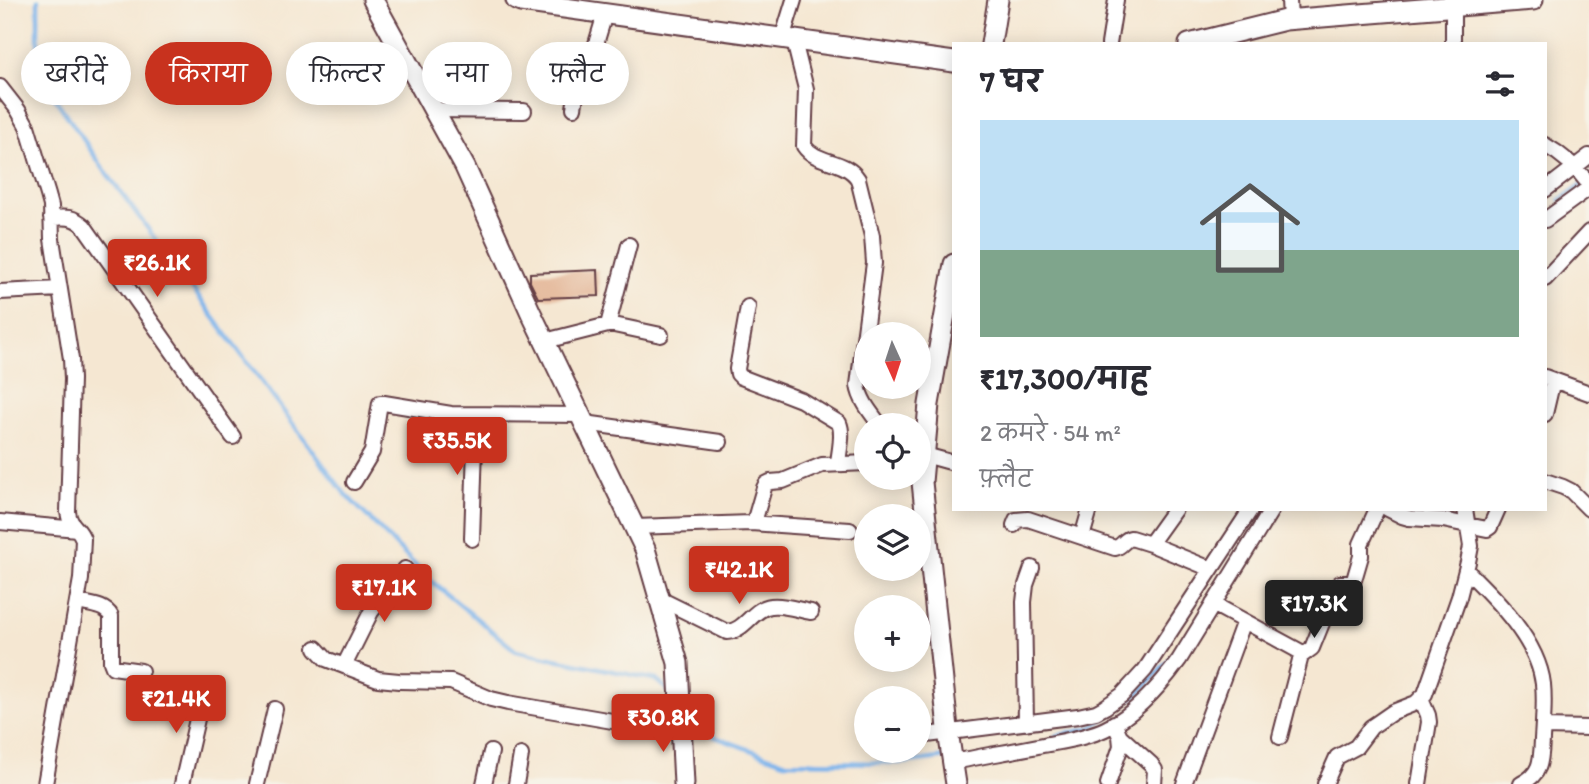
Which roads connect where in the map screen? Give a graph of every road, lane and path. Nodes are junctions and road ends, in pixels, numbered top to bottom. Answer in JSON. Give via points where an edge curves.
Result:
{"nodes":[{"id":1,"x":373,"y":0,"type":"edge"},
{"id":2,"x":516,"y":0,"type":"edge"},
{"id":3,"x":794,"y":0,"type":"edge"},
{"id":4,"x":998,"y":0,"type":"edge"},
{"id":5,"x":1116,"y":0,"type":"edge"},
{"id":6,"x":1533,"y":0,"type":"edge"},
{"id":7,"x":1492,"y":2,"type":"edge"},
{"id":8,"x":1452,"y":6,"type":"junction"},
{"id":9,"x":1290,"y":10,"type":"edge"},
{"id":10,"x":606,"y":15,"type":"junction"},
{"id":11,"x":788,"y":40,"type":"junction"},
{"id":12,"x":992,"y":42,"type":"edge"},
{"id":13,"x":1109,"y":42,"type":"edge"},
{"id":14,"x":1195,"y":42,"type":"edge"},
{"id":15,"x":1453,"y":42,"type":"edge"},
{"id":16,"x":952,"y":62,"type":"edge"},
{"id":17,"x":0,"y":88,"type":"edge"},
{"id":18,"x":574,"y":108,"type":"dead end"},
{"id":19,"x":433,"y":110,"type":"junction"},
{"id":20,"x":524,"y":111,"type":"dead end"},
{"id":21,"x":1547,"y":146,"type":"edge"},
{"id":22,"x":1589,"y":156,"type":"edge"},
{"id":23,"x":1576,"y":167,"type":"junction"},
{"id":24,"x":1589,"y":185,"type":"edge"},
{"id":25,"x":1547,"y":189,"type":"edge"},
{"id":26,"x":51,"y":218,"type":"junction"},
{"id":27,"x":1547,"y":218,"type":"edge"},
{"id":28,"x":1589,"y":232,"type":"edge"},
{"id":29,"x":629,"y":245,"type":"dead end"},
{"id":30,"x":952,"y":275,"type":"edge"},
{"id":31,"x":1547,"y":277,"type":"edge"},
{"id":32,"x":60,"y":289,"type":"junction"},
{"id":33,"x":0,"y":292,"type":"edge"},
{"id":34,"x":748,"y":307,"type":"dead end"},
{"id":35,"x":608,"y":326,"type":"junction"},
{"id":36,"x":661,"y":335,"type":"dead end"},
{"id":37,"x":545,"y":341,"type":"junction"},
{"id":38,"x":1549,"y":378,"type":"edge"},
{"id":39,"x":1589,"y":393,"type":"edge"},
{"id":40,"x":1547,"y":396,"type":"edge"},
{"id":41,"x":872,"y":413,"type":"edge"},
{"id":42,"x":928,"y":413,"type":"edge"},
{"id":43,"x":476,"y":415,"type":"junction"},
{"id":44,"x":583,"y":419,"type":"junction"},
{"id":45,"x":233,"y":437,"type":"dead end"},
{"id":46,"x":720,"y":442,"type":"dead end"},
{"id":47,"x":931,"y":462,"type":"edge"},
{"id":48,"x":838,"y":463,"type":"junction"},
{"id":49,"x":854,"y":463,"type":"edge"},
{"id":50,"x":952,"y":463,"type":"edge"},
{"id":51,"x":354,"y":482,"type":"dead end"},
{"id":52,"x":1547,"y":482,"type":"edge"},
{"id":53,"x":923,"y":490,"type":"edge"},
{"id":54,"x":1589,"y":509,"type":"edge"},
{"id":55,"x":1089,"y":511,"type":"edge"},
{"id":56,"x":1174,"y":511,"type":"edge"},
{"id":57,"x":1250,"y":511,"type":"edge"},
{"id":58,"x":1271,"y":511,"type":"edge"},
{"id":59,"x":1376,"y":511,"type":"edge"},
{"id":60,"x":1392,"y":511,"type":"edge"},
{"id":61,"x":1465,"y":511,"type":"edge"},
{"id":62,"x":1496,"y":511,"type":"edge"},
{"id":63,"x":0,"y":522,"type":"edge"},
{"id":64,"x":751,"y":523,"type":"junction"},
{"id":65,"x":1014,"y":525,"type":"dead end"},
{"id":66,"x":1468,"y":526,"type":"junction"},
{"id":67,"x":635,"y":527,"type":"junction"},
{"id":68,"x":77,"y":529,"type":"junction"},
{"id":69,"x":850,"y":530,"type":"dead end"},
{"id":70,"x":1082,"y":537,"type":"junction"},
{"id":71,"x":472,"y":539,"type":"dead end"},
{"id":72,"x":1150,"y":544,"type":"junction"},
{"id":73,"x":1032,"y":568,"type":"dead end"},
{"id":74,"x":405,"y":569,"type":"dead end"},
{"id":75,"x":1211,"y":569,"type":"junction"},
{"id":76,"x":1466,"y":570,"type":"junction"},
{"id":77,"x":660,"y":599,"type":"junction"},
{"id":78,"x":78,"y":602,"type":"junction"},
{"id":79,"x":1213,"y":604,"type":"junction"},
{"id":80,"x":811,"y":612,"type":"dead end"},
{"id":81,"x":1244,"y":621,"type":"junction"},
{"id":82,"x":316,"y":648,"type":"dead end"},
{"id":83,"x":1301,"y":656,"type":"junction"},
{"id":84,"x":344,"y":666,"type":"junction"},
{"id":85,"x":141,"y":671,"type":"dead end"},
{"id":86,"x":203,"y":693,"type":"dead end"},
{"id":87,"x":1421,"y":699,"type":"junction"},
{"id":88,"x":275,"y":709,"type":"dead end"},
{"id":89,"x":1026,"y":723,"type":"junction"},
{"id":90,"x":681,"y":727,"type":"junction"},
{"id":91,"x":1543,"y":727,"type":"junction"},
{"id":92,"x":1589,"y":728,"type":"edge"},
{"id":93,"x":1117,"y":730,"type":"junction"},
{"id":94,"x":1280,"y":737,"type":"dead end"},
{"id":95,"x":931,"y":740,"type":"edge"},
{"id":96,"x":951,"y":748,"type":"junction"},
{"id":97,"x":491,"y":752,"type":"dead end"},
{"id":98,"x":521,"y":755,"type":"dead end"},
{"id":99,"x":45,"y":784,"type":"edge"},
{"id":100,"x":182,"y":784,"type":"edge"},
{"id":101,"x":257,"y":784,"type":"edge"},
{"id":102,"x":484,"y":784,"type":"edge"},
{"id":103,"x":516,"y":784,"type":"edge"},
{"id":104,"x":684,"y":784,"type":"edge"},
{"id":105,"x":956,"y":784,"type":"edge"},
{"id":106,"x":1108,"y":784,"type":"edge"},
{"id":107,"x":1154,"y":784,"type":"edge"},
{"id":108,"x":1184,"y":784,"type":"edge"},
{"id":109,"x":1325,"y":784,"type":"edge"},
{"id":110,"x":1419,"y":784,"type":"edge"},
{"id":111,"x":1521,"y":784,"type":"edge"}],
"edges":[{"from":1,"to":19,"type":"street"},
{"from":2,"to":10,"type":"street"},
{"from":3,"to":11,"type":"street"},
{"from":4,"to":12,"type":"street"},
{"from":5,"to":13,"type":"street"},
{"from":6,"to":7,"type":"street"},
{"from":7,"to":8,"type":"street"},
{"from":8,"to":9,"type":"street"},
{"from":8,"to":15,"type":"street"},
{"from":9,"to":14,"type":"street"},
{"from":10,"to":11,"type":"street"},
{"from":10,"to":18,"type":"street","via":[[596,47],[581,65]]},
{"from":11,"to":16,"type":"street"},
{"from":11,"to":41,"type":"street","via":[[806,82],[804,146],[849,168],[859,179],[872,236],[872,286],[858,385]]},
{"from":17,"to":26,"type":"street","via":[[27,126]]},
{"from":19,"to":20,"type":"street"},
{"from":19,"to":37,"type":"street","via":[[465,167]]},
{"from":21,"to":23,"type":"street"},
{"from":22,"to":23,"type":"street"},
{"from":23,"to":24,"type":"street"},
{"from":23,"to":25,"type":"street"},
{"from":24,"to":27,"type":"street"},
{"from":26,"to":32,"type":"street"},
{"from":26,"to":45,"type":"street","via":[[69,217],[84,226]]},
{"from":28,"to":31,"type":"street"},
{"from":29,"to":35,"type":"street"},
{"from":30,"to":42,"type":"street"},
{"from":32,"to":33,"type":"street"},
{"from":32,"to":68,"type":"street","via":[[72,379],[68,512]]},
{"from":34,"to":48,"type":"street","via":[[738,374],[801,400],[839,422]]},
{"from":35,"to":36,"type":"street"},
{"from":35,"to":37,"type":"street"},
{"from":37,"to":44,"type":"street"},
{"from":38,"to":39,"type":"street"},
{"from":38,"to":40,"type":"street"},
{"from":43,"to":44,"type":"street"},
{"from":43,"to":51,"type":"street","via":[[380,403],[372,452]]},
{"from":43,"to":71,"type":"street"},
{"from":44,"to":46,"type":"street"},
{"from":44,"to":67,"type":"street"},
{"from":47,"to":50,"type":"street"},
{"from":48,"to":49,"type":"street"},
{"from":48,"to":64,"type":"street","via":[[766,484]]},
{"from":52,"to":54,"type":"street","via":[[1571,491]]},
{"from":53,"to":96,"type":"street"},
{"from":55,"to":70,"type":"street"},
{"from":56,"to":72,"type":"street"},
{"from":57,"to":75,"type":"street"},
{"from":58,"to":79,"type":"street"},
{"from":59,"to":83,"type":"street","via":[[1361,544],[1354,580],[1337,586],[1312,648]]},
{"from":60,"to":66,"type":"street","via":[[1409,518]]},
{"from":61,"to":66,"type":"street"},
{"from":62,"to":66,"type":"street","via":[[1487,529]]},
{"from":63,"to":68,"type":"street"},
{"from":64,"to":67,"type":"street"},
{"from":64,"to":69,"type":"street"},
{"from":65,"to":70,"type":"street","via":[[1016,520],[1028,519]]},
{"from":66,"to":76,"type":"street","via":[[1471,546]]},
{"from":67,"to":77,"type":"street"},
{"from":68,"to":78,"type":"street","via":[[83,539]]},
{"from":70,"to":72,"type":"street","via":[[1115,548],[1131,538]]},
{"from":72,"to":75,"type":"street"},
{"from":73,"to":89,"type":"street","via":[[1024,602]]},
{"from":74,"to":84,"type":"street","via":[[371,612]]},
{"from":75,"to":89,"type":"street","via":[[1144,670],[1122,695],[1096,712]]},
{"from":76,"to":87,"type":"street"},
{"from":76,"to":91,"type":"street","via":[[1527,640],[1543,682]]},
{"from":77,"to":80,"type":"street","via":[[727,632],[768,606]]},
{"from":77,"to":90,"type":"street","via":[[678,663]]},
{"from":78,"to":85,"type":"street","via":[[109,611],[113,667]]},
{"from":78,"to":99,"type":"street"},
{"from":79,"to":81,"type":"street"},
{"from":79,"to":93,"type":"street","via":[[1180,660]]},
{"from":81,"to":83,"type":"street","via":[[1298,649]]},
{"from":81,"to":108,"type":"street"},
{"from":82,"to":84,"type":"street","via":[[326,659]]},
{"from":83,"to":94,"type":"street"},
{"from":84,"to":90,"type":"street","via":[[386,680],[451,682],[508,704]]},
{"from":86,"to":100,"type":"street"},
{"from":87,"to":109,"type":"street","via":[[1388,715],[1371,727],[1356,747],[1337,757]]},
{"from":87,"to":110,"type":"street","via":[[1429,722]]},
{"from":88,"to":101,"type":"street"},
{"from":89,"to":96,"type":"street"},
{"from":90,"to":104,"type":"street"},
{"from":91,"to":92,"type":"street"},
{"from":91,"to":111,"type":"street","via":[[1539,768]]},
{"from":93,"to":96,"type":"street"},
{"from":93,"to":106,"type":"street","via":[[1121,746]]},
{"from":93,"to":107,"type":"street","via":[[1152,764]]},
{"from":95,"to":96,"type":"street"},
{"from":96,"to":105,"type":"street"},
{"from":97,"to":102,"type":"street"},
{"from":98,"to":103,"type":"street"}]}
